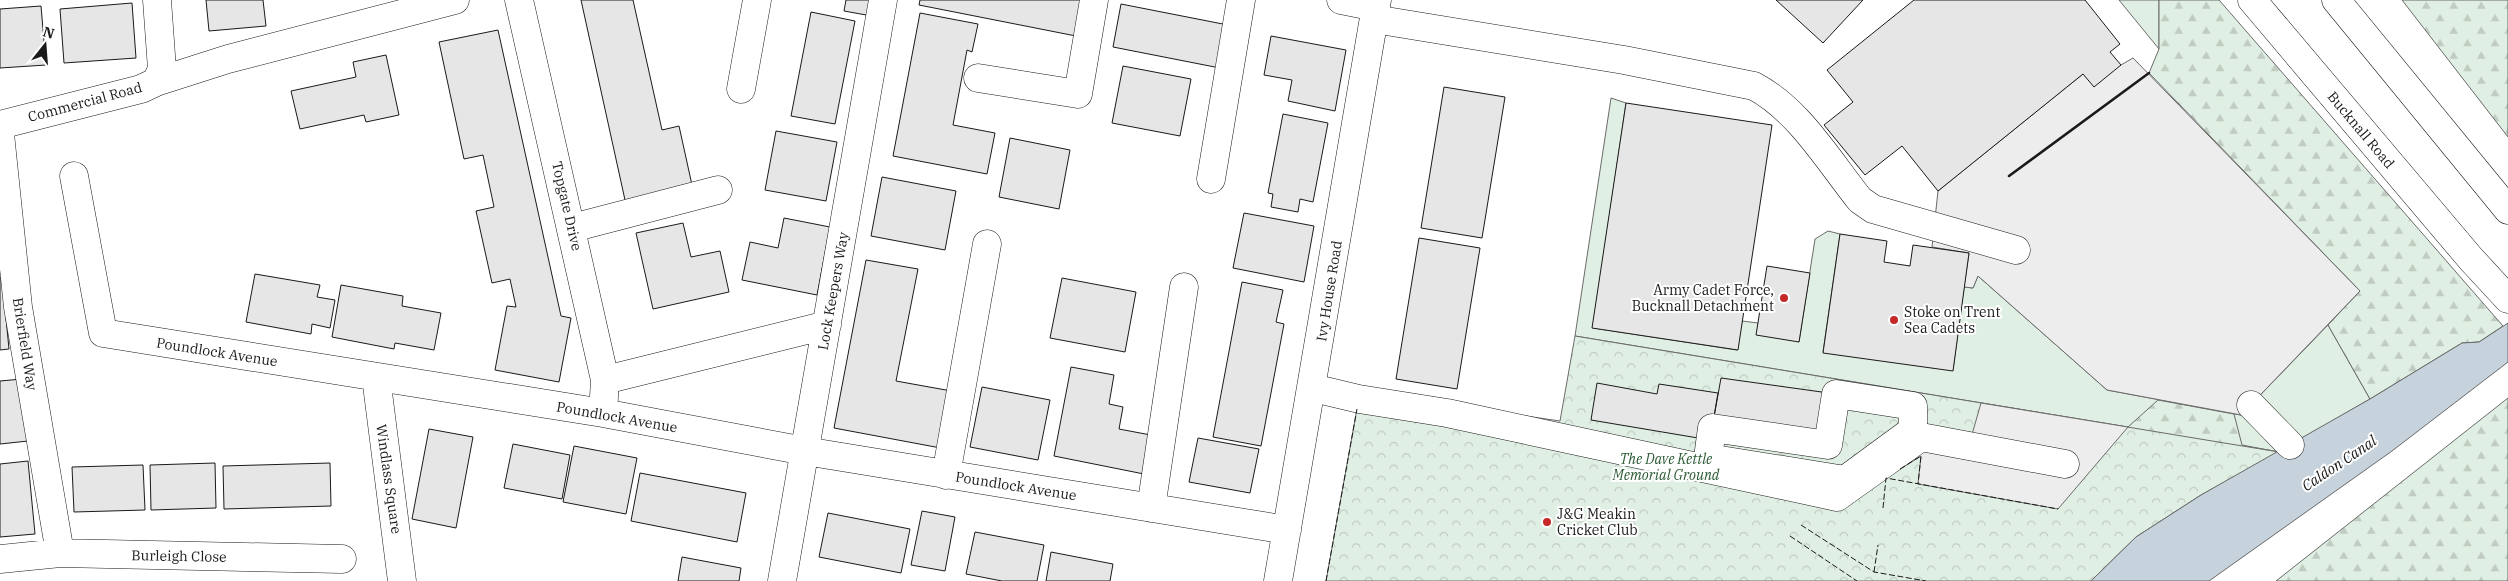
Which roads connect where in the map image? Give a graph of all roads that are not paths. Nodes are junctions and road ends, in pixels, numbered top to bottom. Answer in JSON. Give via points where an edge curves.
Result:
{"nodes":[{"id":1,"x":157,"y":0,"type":"edge"},
{"id":2,"x":455,"y":0,"type":"edge"},
{"id":3,"x":519,"y":0,"type":"edge"},
{"id":4,"x":757,"y":0,"type":"edge"},
{"id":5,"x":883,"y":0,"type":"edge"},
{"id":6,"x":1094,"y":0,"type":"edge"},
{"id":7,"x":1241,"y":0,"type":"edge"},
{"id":8,"x":1341,"y":0,"type":"edge"},
{"id":9,"x":2252,"y":0,"type":"edge"},
{"id":10,"x":2336,"y":0,"type":"edge"},
{"id":11,"x":1375,"y":9,"type":"edge"},
{"id":12,"x":159,"y":75,"type":"junction"},
{"id":13,"x":978,"y":78,"type":"dead end"},
{"id":14,"x":741,"y":89,"type":"dead end"},
{"id":15,"x":0,"y":125,"type":"edge"},
{"id":16,"x":0,"y":134,"type":"edge"},
{"id":17,"x":74,"y":176,"type":"dead end"},
{"id":18,"x":1211,"y":179,"type":"dead end"},
{"id":19,"x":718,"y":190,"type":"dead end"},
{"id":20,"x":2508,"y":210,"type":"edge"},
{"id":21,"x":572,"y":228,"type":"junction"},
{"id":22,"x":987,"y":244,"type":"dead end"},
{"id":23,"x":2016,"y":250,"type":"dead end"},
{"id":24,"x":1184,"y":287,"type":"dead end"},
{"id":25,"x":2508,"y":299,"type":"edge"},
{"id":26,"x":827,"y":325,"type":"junction"},
{"id":27,"x":376,"y":377,"type":"junction"},
{"id":28,"x":605,"y":380,"type":"junction"},
{"id":29,"x":1313,"y":388,"type":"junction"},
{"id":30,"x":1836,"y":394,"type":"joint"},
{"id":31,"x":2251,"y":405,"type":"dead end"},
{"id":32,"x":603,"y":413,"type":"junction"},
{"id":33,"x":2290,"y":445,"type":"dead end"},
{"id":34,"x":805,"y":451,"type":"junction"},
{"id":35,"x":2065,"y":464,"type":"dead end"},
{"id":36,"x":946,"y":475,"type":"junction"},
{"id":37,"x":1151,"y":508,"type":"junction"},
{"id":38,"x":1287,"y":530,"type":"junction"},
{"id":39,"x":60,"y":553,"type":"junction"},
{"id":40,"x":0,"y":559,"type":"edge"},
{"id":41,"x":342,"y":559,"type":"dead end"},
{"id":42,"x":297,"y":570,"type":"edge"},
{"id":43,"x":402,"y":581,"type":"edge"},
{"id":44,"x":782,"y":581,"type":"edge"},
{"id":45,"x":1278,"y":581,"type":"edge"}],
"edges":[{"from":1,"to":12,"type":"street"},
{"from":2,"to":12,"type":"street","name":"Commercial Road"},
{"from":3,"to":21,"type":"street","name":"Topgate Drive"},
{"from":4,"to":14,"type":"street"},
{"from":5,"to":26,"type":"street","name":"Lock Keepers Way"},
{"from":6,"to":13,"type":"street","via":[[1078,94]]},
{"from":7,"to":18,"type":"street"},
{"from":8,"to":11,"type":"street"},
{"from":9,"to":25,"type":"street","name":"Bucknall Road"},
{"from":10,"to":20,"type":"street"},
{"from":11,"to":23,"type":"street","via":[[1754,86],[1772,96],[1792,114],[1860,200],[1873,209]]},
{"from":11,"to":29,"type":"street","name":"Ivy House Road"},
{"from":12,"to":15,"type":"street","name":"Commercial Road","via":[[141,89]]},
{"from":16,"to":39,"type":"street","name":"Brierfield Way","via":[[18,307]]},
{"from":17,"to":27,"type":"street","name":"Poundlock Avenue","via":[[103,333]]},
{"from":19,"to":21,"type":"street"},
{"from":21,"to":28,"type":"street","name":"Topgate Drive"},
{"from":22,"to":36,"type":"street"},
{"from":24,"to":37,"type":"street"},
{"from":26,"to":28,"type":"street"},
{"from":26,"to":34,"type":"street","name":"Lock Keepers Way"},
{"from":27,"to":32,"type":"street","name":"Poundlock Avenue"},
{"from":27,"to":43,"type":"street","name":"Windlass Square"},
{"from":28,"to":32,"type":"street","name":"Topgate Drive"},
{"from":29,"to":35,"type":"street","via":[[1484,421],[1837,497],[1921,436]]},
{"from":29,"to":38,"type":"street","name":"Ivy House Road"},
{"from":30,"to":30,"type":"street","via":[[1913,406],[1914,430],[1844,480],[1708,458],[1712,428],[1828,445]]},
{"from":31,"to":33,"type":"street"},
{"from":32,"to":34,"type":"street","name":"Poundlock Avenue"},
{"from":34,"to":36,"type":"street","name":"Poundlock Avenue"},
{"from":34,"to":44,"type":"street","name":"Lock Keepers Way"},
{"from":36,"to":37,"type":"street","name":"Poundlock Avenue"},
{"from":37,"to":38,"type":"street","name":"Poundlock Avenue"},
{"from":38,"to":45,"type":"street","name":"Ivy House Road"},
{"from":39,"to":40,"type":"street","name":"Burleigh Close"},
{"from":39,"to":42,"type":"street","name":"Burleigh Close"},
{"from":41,"to":42,"type":"street","name":"Burleigh Close"}]}
